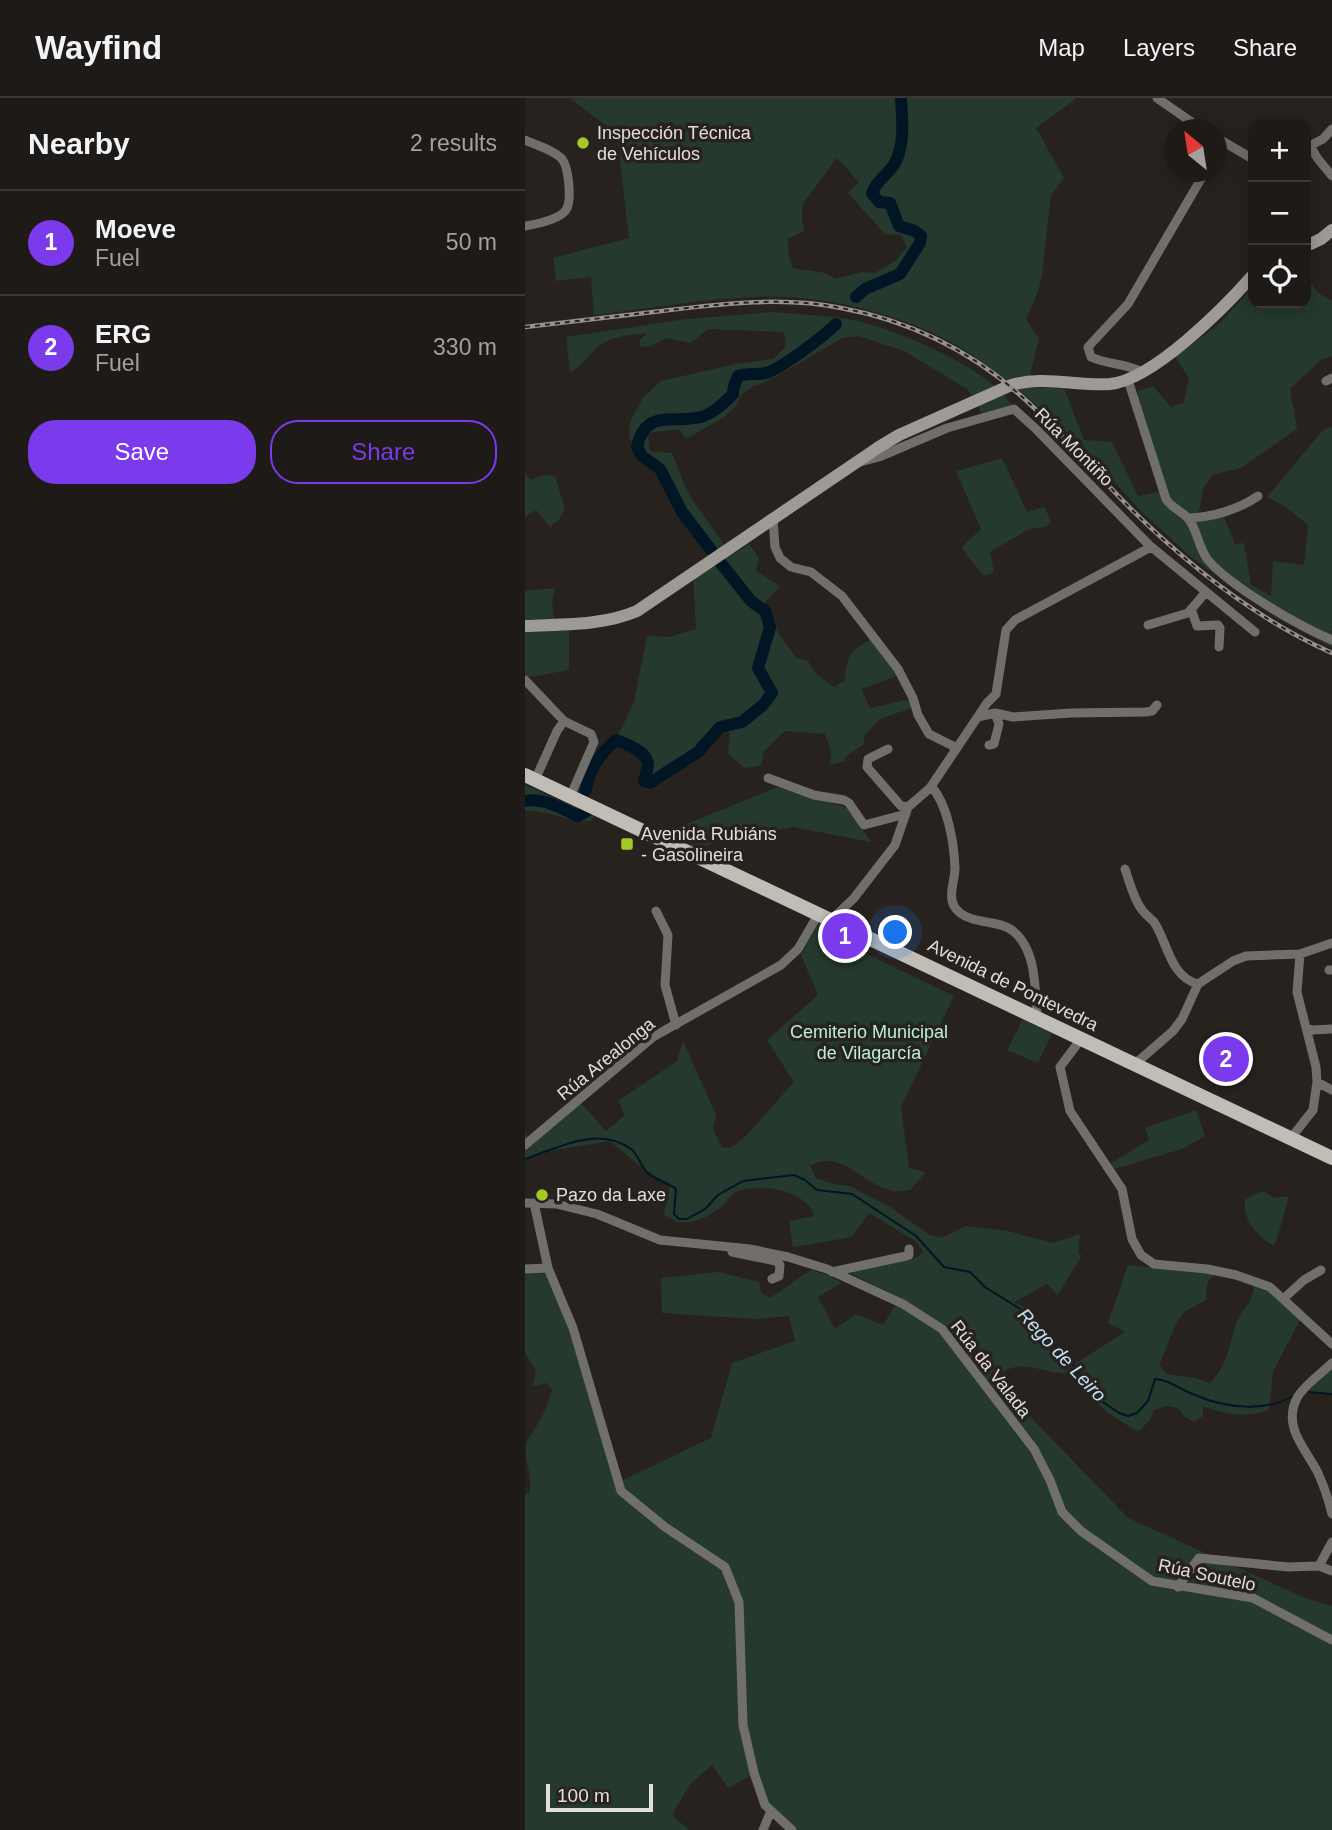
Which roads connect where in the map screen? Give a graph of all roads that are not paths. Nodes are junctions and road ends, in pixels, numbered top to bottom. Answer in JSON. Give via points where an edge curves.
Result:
{"nodes":[{"id":1,"x":1157,"y":98,"type":"edge"},
{"id":2,"x":1187,"y":119,"type":"edge"},
{"id":3,"x":1332,"y":129,"type":"edge"},
{"id":4,"x":525,"y":140,"type":"edge"},
{"id":5,"x":1227,"y":144,"type":"edge"},
{"id":6,"x":1311,"y":145,"type":"edge"},
{"id":7,"x":1311,"y":151,"type":"edge"},
{"id":8,"x":1248,"y":156,"type":"edge"},
{"id":9,"x":1332,"y":176,"type":"edge"},
{"id":10,"x":1199,"y":182,"type":"edge"},
{"id":11,"x":525,"y":226,"type":"edge"},
{"id":12,"x":1332,"y":230,"type":"edge"},
{"id":13,"x":1308,"y":245,"type":"edge"},
{"id":14,"x":1248,"y":280,"type":"edge"},
{"id":15,"x":1142,"y":372,"type":"junction"},
{"id":16,"x":1128,"y":380,"type":"junction"},
{"id":17,"x":855,"y":462,"type":"junction"},
{"id":18,"x":1258,"y":496,"type":"dead end"},
{"id":19,"x":1189,"y":518,"type":"junction"},
{"id":20,"x":773,"y":519,"type":"junction"},
{"id":21,"x":1150,"y":547,"type":"junction"},
{"id":22,"x":1205,"y":593,"type":"junction"},
{"id":23,"x":1191,"y":609,"type":"junction"},
{"id":24,"x":1147,"y":625,"type":"dead end"},
{"id":25,"x":525,"y":626,"type":"edge"},
{"id":26,"x":1255,"y":632,"type":"dead end"},
{"id":27,"x":1332,"y":640,"type":"edge"},
{"id":28,"x":1219,"y":646,"type":"dead end"},
{"id":29,"x":525,"y":680,"type":"edge"},
{"id":30,"x":993,"y":697,"type":"junction"},
{"id":31,"x":1157,"y":705,"type":"dead end"},
{"id":32,"x":995,"y":713,"type":"junction"},
{"id":33,"x":978,"y":717,"type":"junction"},
{"id":34,"x":564,"y":721,"type":"junction"},
{"id":35,"x":989,"y":745,"type":"dead end"},
{"id":36,"x":957,"y":748,"type":"junction"},
{"id":37,"x":888,"y":749,"type":"dead end"},
{"id":38,"x":530,"y":778,"type":"edge"},
{"id":39,"x":768,"y":778,"type":"dead end"},
{"id":40,"x":931,"y":786,"type":"junction"},
{"id":41,"x":570,"y":797,"type":"junction"},
{"id":42,"x":907,"y":811,"type":"junction"},
{"id":43,"x":1125,"y":869,"type":"dead end"},
{"id":44,"x":656,"y":911,"type":"dead end"},
{"id":45,"x":826,"y":916,"type":"junction"},
{"id":46,"x":1332,"y":943,"type":"edge"},
{"id":47,"x":1300,"y":954,"type":"junction"},
{"id":48,"x":1198,"y":984,"type":"junction"},
{"id":49,"x":1037,"y":1017,"type":"junction"},
{"id":50,"x":676,"y":1025,"type":"junction"},
{"id":51,"x":1306,"y":1028,"type":"junction"},
{"id":52,"x":1332,"y":1029,"type":"edge"},
{"id":53,"x":1081,"y":1038,"type":"junction"},
{"id":54,"x":1135,"y":1064,"type":"junction"},
{"id":55,"x":1317,"y":1082,"type":"junction"},
{"id":56,"x":1332,"y":1090,"type":"edge"},
{"id":57,"x":1291,"y":1138,"type":"junction"},
{"id":58,"x":525,"y":1145,"type":"edge"},
{"id":59,"x":1332,"y":1158,"type":"edge"},
{"id":60,"x":529,"y":1203,"type":"edge"},
{"id":61,"x":711,"y":1245,"type":"junction"},
{"id":62,"x":909,"y":1249,"type":"dead end"},
{"id":63,"x":548,"y":1268,"type":"junction"},
{"id":64,"x":525,"y":1269,"type":"edge"},
{"id":65,"x":1321,"y":1270,"type":"dead end"},
{"id":66,"x":832,"y":1272,"type":"junction"},
{"id":67,"x":772,"y":1279,"type":"dead end"},
{"id":68,"x":1283,"y":1299,"type":"junction"},
{"id":69,"x":1332,"y":1344,"type":"edge"},
{"id":70,"x":1332,"y":1363,"type":"edge"},
{"id":71,"x":1332,"y":1514,"type":"edge"},
{"id":72,"x":1081,"y":1531,"type":"joint"},
{"id":73,"x":1332,"y":1542,"type":"edge"},
{"id":74,"x":1319,"y":1566,"type":"junction"},
{"id":75,"x":1332,"y":1572,"type":"edge"},
{"id":76,"x":1178,"y":1587,"type":"junction"},
{"id":77,"x":1332,"y":1640,"type":"edge"},
{"id":78,"x":771,"y":1811,"type":"junction"},
{"id":79,"x":763,"y":1830,"type":"edge"},
{"id":80,"x":792,"y":1830,"type":"edge"}],
"edges":[{"from":1,"to":2,"type":"street"},
{"from":3,"to":6,"type":"street"},
{"from":4,"to":11,"type":"street","via":[[562,158],[569,171],[565,212]]},
{"from":5,"to":8,"type":"street"},
{"from":7,"to":9,"type":"street"},
{"from":10,"to":15,"type":"street","via":[[1128,304],[1088,347],[1091,357]]},
{"from":12,"to":13,"type":"main road"},
{"from":14,"to":15,"type":"main road","via":[[1219,312]]},
{"from":15,"to":16,"type":"main road"},
{"from":16,"to":17,"type":"main road","via":[[1013,384],[899,435]]},
{"from":16,"to":19,"type":"street","via":[[1166,499]]},
{"from":17,"to":20,"type":"main road"},
{"from":17,"to":21,"type":"street","name":"Rúa Montiño","via":[[865,463],[947,428],[1013,409]]},
{"from":18,"to":19,"type":"street","via":[[1216,514]]},
{"from":19,"to":27,"type":"street","via":[[1204,554],[1218,570],[1277,612]]},
{"from":20,"to":25,"type":"main road","via":[[637,611],[589,623]]},
{"from":20,"to":36,"type":"street","via":[[780,558],[791,567],[811,572],[842,596],[898,669],[929,734]]},
{"from":21,"to":22,"type":"street","name":"Rúa Montiño"},
{"from":21,"to":30,"type":"street","via":[[1015,620],[1006,630]]},
{"from":22,"to":23,"type":"street"},
{"from":22,"to":26,"type":"street","name":"Rúa Montiño"},
{"from":23,"to":24,"type":"street","via":[[1180,617]]},
{"from":23,"to":28,"type":"street","via":[[1197,626],[1218,625]]},
{"from":29,"to":34,"type":"street"},
{"from":30,"to":32,"type":"street"},
{"from":30,"to":33,"type":"street"},
{"from":31,"to":32,"type":"street","via":[[1146,712],[1013,717]]},
{"from":32,"to":33,"type":"street"},
{"from":32,"to":35,"type":"street","via":[[999,724],[994,744]]},
{"from":33,"to":36,"type":"street"},
{"from":34,"to":38,"type":"street"},
{"from":34,"to":41,"type":"street","via":[[591,734],[594,743]]},
{"from":36,"to":40,"type":"street"},
{"from":37,"to":42,"type":"street","via":[[868,760],[867,767]]},
{"from":38,"to":41,"type":"main road","name":"Avenida de Pontevedra"},
{"from":39,"to":42,"type":"street","via":[[844,800],[864,825]]},
{"from":40,"to":42,"type":"street"},
{"from":40,"to":49,"type":"street","via":[[951,839],[955,908],[962,915],[1013,930],[1033,968]]},
{"from":41,"to":45,"type":"main road","name":"Avenida de Pontevedra"},
{"from":42,"to":45,"type":"street","name":"Rúa Arealonga","via":[[895,845],[854,898]]},
{"from":43,"to":48,"type":"street","via":[[1136,899],[1180,973]]},
{"from":44,"to":50,"type":"street","name":"Rúa Arealonga","via":[[668,934],[665,985]]},
{"from":45,"to":49,"type":"main road","name":"Avenida de Pontevedra"},
{"from":45,"to":50,"type":"street","name":"Rúa Arealonga","via":[[781,965]]},
{"from":46,"to":47,"type":"street"},
{"from":47,"to":48,"type":"street","via":[[1246,956]]},
{"from":47,"to":51,"type":"street","via":[[1297,992]]},
{"from":48,"to":54,"type":"street","via":[[1174,1031]]},
{"from":49,"to":53,"type":"main road","name":"Avenida de Pontevedra"},
{"from":50,"to":58,"type":"street","name":"Rúa Arealonga","via":[[653,1037]]},
{"from":51,"to":52,"type":"street"},
{"from":51,"to":55,"type":"street"},
{"from":53,"to":54,"type":"main road","name":"Avenida de Pontevedra"},
{"from":53,"to":68,"type":"street","via":[[1060,1067],[1063,1088],[1070,1111],[1122,1189],[1132,1239],[1141,1255],[1154,1264],[1236,1275],[1270,1287]]},
{"from":54,"to":57,"type":"main road","name":"Avenida de Pontevedra"},
{"from":55,"to":56,"type":"street"},
{"from":55,"to":57,"type":"street","via":[[1313,1110]]},
{"from":57,"to":59,"type":"main road","name":"Avenida de Pontevedra"},
{"from":60,"to":61,"type":"street","name":"Rúa da Valada","via":[[597,1214],[660,1240]]},
{"from":60,"to":63,"type":"street"},
{"from":61,"to":66,"type":"street","name":"Rúa da Valada","via":[[776,1254]]},
{"from":61,"to":67,"type":"street","name":"Rúa da Valada","via":[[776,1261],[779,1276]]},
{"from":62,"to":66,"type":"street","via":[[906,1256]]},
{"from":63,"to":64,"type":"street"},
{"from":63,"to":78,"type":"street","via":[[573,1328],[621,1491],[725,1567],[734,1587],[739,1602],[743,1725],[761,1796]]},
{"from":65,"to":68,"type":"street"},
{"from":66,"to":72,"type":"street","name":"Rúa da Valada","via":[[903,1304],[942,1329],[1034,1449],[1062,1512]]},
{"from":68,"to":69,"type":"street"},
{"from":70,"to":71,"type":"street","via":[[1296,1399],[1291,1419]]},
{"from":72,"to":76,"type":"street","name":"Rúa Soutelo","via":[[1152,1581]]},
{"from":73,"to":74,"type":"street"},
{"from":74,"to":75,"type":"street"},
{"from":74,"to":76,"type":"street","via":[[1199,1558]]},
{"from":76,"to":77,"type":"street","name":"Rúa Soutelo","via":[[1253,1598]]},
{"from":78,"to":79,"type":"street"},
{"from":78,"to":80,"type":"street"}]}
